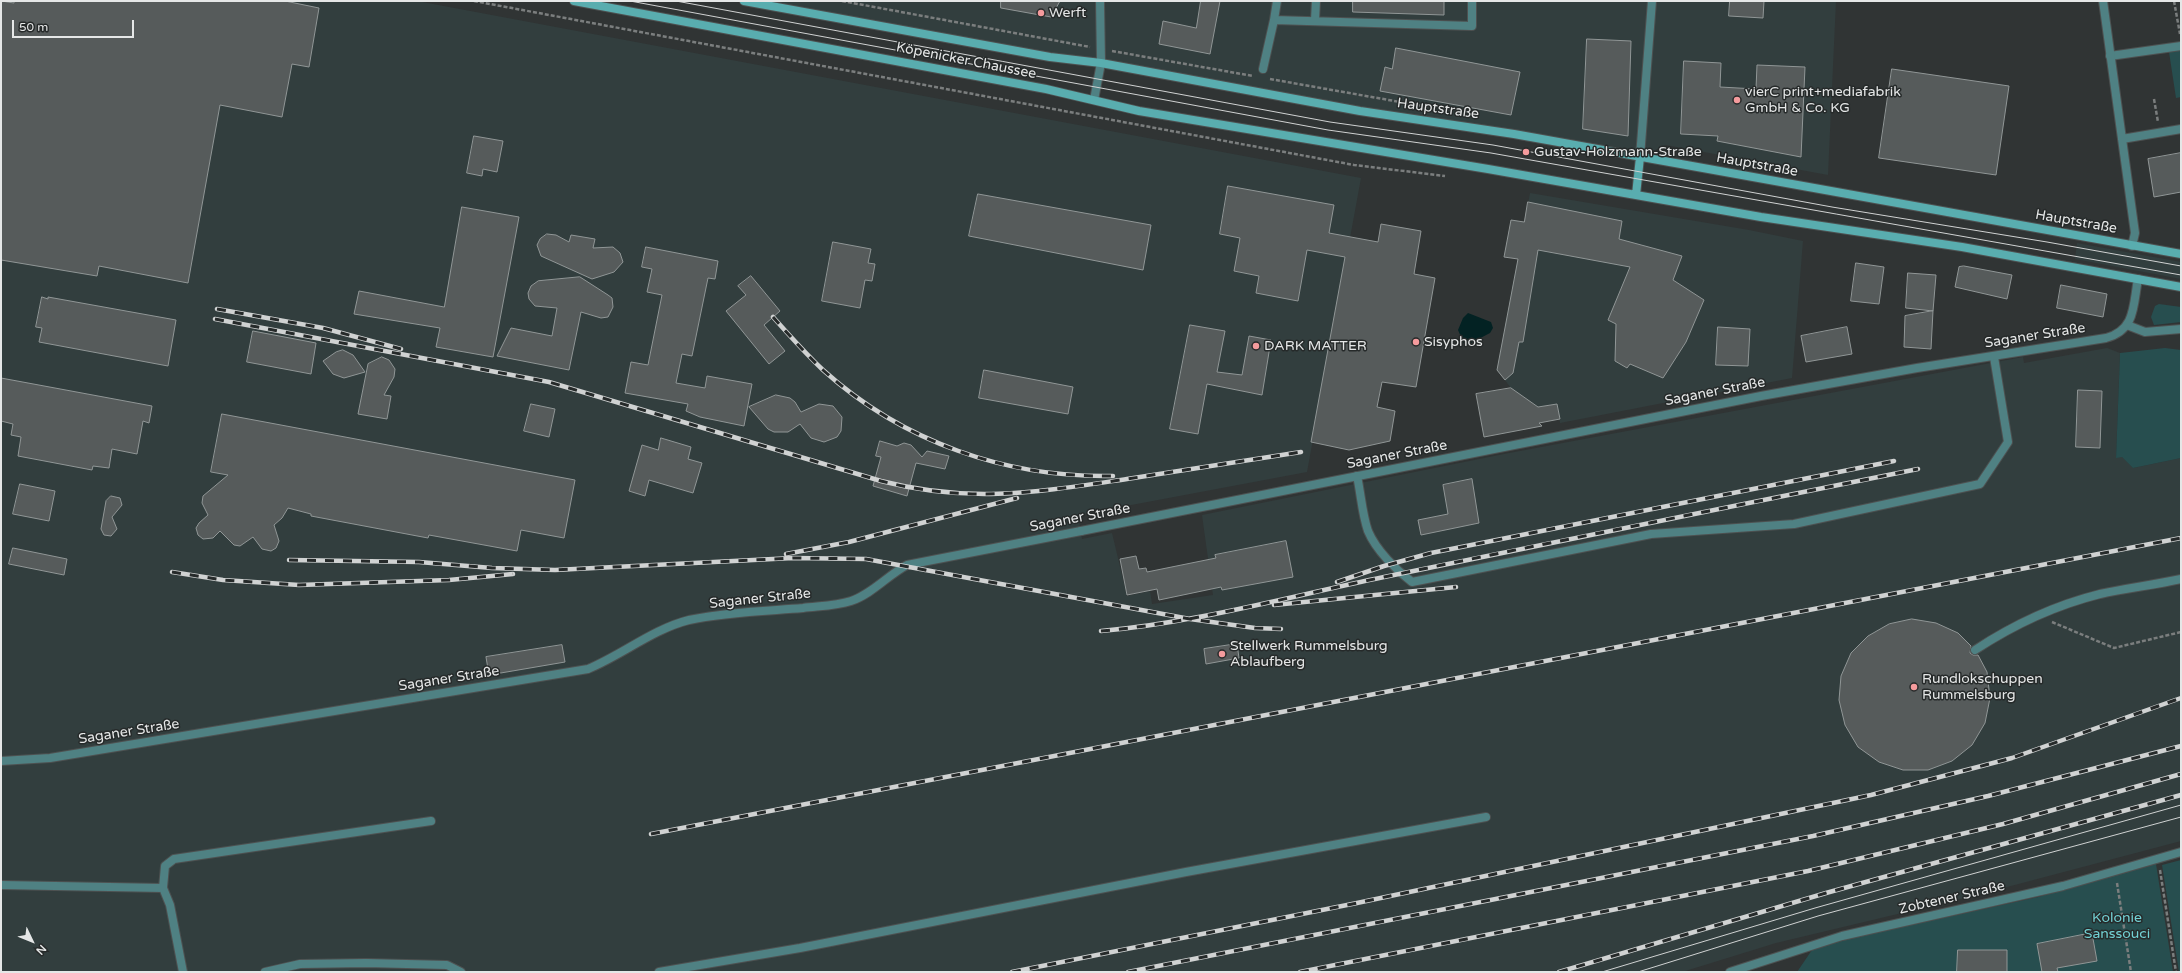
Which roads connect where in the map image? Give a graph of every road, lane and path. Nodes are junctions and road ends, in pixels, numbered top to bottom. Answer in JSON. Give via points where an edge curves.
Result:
{"nodes":[{"id":1,"x":474,"y":1,"type":"edge"},
{"id":2,"x":574,"y":1,"type":"edge"},
{"id":3,"x":744,"y":1,"type":"edge"},
{"id":4,"x":842,"y":1,"type":"edge"},
{"id":5,"x":1100,"y":1,"type":"edge"},
{"id":6,"x":1277,"y":1,"type":"edge"},
{"id":7,"x":1316,"y":1,"type":"edge"},
{"id":8,"x":1472,"y":1,"type":"edge"},
{"id":9,"x":1652,"y":1,"type":"edge"},
{"id":10,"x":2103,"y":1,"type":"edge"},
{"id":11,"x":2174,"y":1,"type":"edge"},
{"id":12,"x":1274,"y":20,"type":"junction"},
{"id":13,"x":1315,"y":20,"type":"junction"},
{"id":14,"x":2181,"y":41,"type":"edge"},
{"id":15,"x":2181,"y":46,"type":"edge"},
{"id":16,"x":1101,"y":49,"type":"junction"},
{"id":17,"x":2110,"y":56,"type":"junction"},
{"id":18,"x":1101,"y":63,"type":"junction"},
{"id":19,"x":1263,"y":69,"type":"dead end"},
{"id":20,"x":1254,"y":76,"type":"dead end"},
{"id":21,"x":1262,"y":78,"type":"dead end"},
{"id":22,"x":1234,"y":88,"type":"joint"},
{"id":23,"x":2154,"y":99,"type":"dead end"},
{"id":24,"x":1094,"y":100,"type":"junction"},
{"id":25,"x":1456,"y":109,"type":"dead end"},
{"id":26,"x":2181,"y":129,"type":"edge"},
{"id":27,"x":2160,"y":133,"type":"junction"},
{"id":28,"x":2122,"y":139,"type":"junction"},
{"id":29,"x":1640,"y":156,"type":"junction"},
{"id":30,"x":1448,"y":176,"type":"dead end"},
{"id":31,"x":1636,"y":195,"type":"junction"},
{"id":32,"x":2132,"y":246,"type":"junction"},
{"id":33,"x":2181,"y":254,"type":"edge"},
{"id":34,"x":2138,"y":279,"type":"junction"},
{"id":35,"x":2181,"y":287,"type":"edge"},
{"id":36,"x":2127,"y":325,"type":"junction"},
{"id":37,"x":2181,"y":329,"type":"edge"},
{"id":38,"x":1994,"y":357,"type":"junction"},
{"id":39,"x":1357,"y":476,"type":"junction"},
{"id":40,"x":2181,"y":579,"type":"edge"},
{"id":41,"x":2032,"y":619,"type":"junction"},
{"id":42,"x":2181,"y":632,"type":"edge"},
{"id":43,"x":1975,"y":650,"type":"dead end"},
{"id":44,"x":1,"y":761,"type":"edge"},
{"id":45,"x":1486,"y":817,"type":"dead end"},
{"id":46,"x":430,"y":821,"type":"dead end"},
{"id":47,"x":2181,"y":852,"type":"edge"},
{"id":48,"x":2158,"y":859,"type":"junction"},
{"id":49,"x":2117,"y":883,"type":"dead end"},
{"id":50,"x":1,"y":885,"type":"edge"},
{"id":51,"x":163,"y":888,"type":"junction"},
{"id":52,"x":183,"y":972,"type":"edge"},
{"id":53,"x":265,"y":972,"type":"edge"},
{"id":54,"x":461,"y":972,"type":"edge"},
{"id":55,"x":659,"y":972,"type":"edge"},
{"id":56,"x":1730,"y":972,"type":"edge"},
{"id":57,"x":2131,"y":972,"type":"edge"},
{"id":58,"x":2176,"y":972,"type":"edge"}],
"edges":[{"from":1,"to":30,"type":"path","via":[[1354,165]]},
{"from":2,"to":24,"type":"main road","name":"Köpenicker Chaussee"},
{"from":3,"to":18,"type":"main road","name":"Köpenicker Chaussee","via":[[1044,56]]},
{"from":4,"to":16,"type":"path"},
{"from":5,"to":16,"type":"street"},
{"from":6,"to":12,"type":"street"},
{"from":7,"to":13,"type":"street"},
{"from":8,"to":13,"type":"street","via":[[1472,26]]},
{"from":9,"to":29,"type":"street"},
{"from":10,"to":17,"type":"street"},
{"from":11,"to":14,"type":"path"},
{"from":12,"to":13,"type":"street"},
{"from":12,"to":19,"type":"street"},
{"from":15,"to":17,"type":"street"},
{"from":16,"to":18,"type":"street"},
{"from":16,"to":20,"type":"path"},
{"from":17,"to":28,"type":"street"},
{"from":18,"to":22,"type":"main road","name":"Köpenicker Chaussee"},
{"from":18,"to":24,"type":"street"},
{"from":21,"to":25,"type":"path","via":[[1450,111]]},
{"from":22,"to":29,"type":"main road","name":"Hauptstraße"},
{"from":23,"to":27,"type":"path"},
{"from":24,"to":31,"type":"main road","name":"Köpenicker Chaussee","via":[[1139,111]]},
{"from":26,"to":27,"type":"street"},
{"from":27,"to":28,"type":"street"},
{"from":28,"to":32,"type":"street","via":[[2135,233]]},
{"from":29,"to":31,"type":"main road"},
{"from":29,"to":32,"type":"main road","name":"Hauptstraße"},
{"from":31,"to":34,"type":"main road","via":[[1761,217],[1962,247]]},
{"from":32,"to":33,"type":"main road","name":"Hauptstraße"},
{"from":34,"to":35,"type":"main road"},
{"from":34,"to":36,"type":"street","via":[[2130,322]]},
{"from":36,"to":37,"type":"street","via":[[2145,332]]},
{"from":36,"to":38,"type":"street","name":"Saganer Straße","via":[[2115,336]]},
{"from":38,"to":39,"type":"street","name":"Saganer Straße","via":[[1761,396]]},
{"from":38,"to":39,"type":"street","via":[[2008,442],[1980,484],[1794,524],[1652,534],[1412,582],[1400,573],[1368,531]]},
{"from":39,"to":44,"type":"street","name":"Saganer Straße","via":[[907,565],[863,595],[840,604],[721,615],[688,621],[663,630],[588,670],[50,758]]},
{"from":40,"to":41,"type":"street","via":[[2101,594]]},
{"from":41,"to":42,"type":"path","via":[[2050,621],[2114,648]]},
{"from":41,"to":43,"type":"street"},
{"from":45,"to":55,"type":"street","via":[[1186,872],[800,948]]},
{"from":46,"to":51,"type":"street","via":[[174,859],[165,866]]},
{"from":47,"to":48,"type":"street","name":"Zobtener Straße"},
{"from":48,"to":56,"type":"street","name":"Zobtener Straße","via":[[2063,886],[1842,936]]},
{"from":48,"to":58,"type":"path"},
{"from":49,"to":57,"type":"path"},
{"from":50,"to":51,"type":"street"},
{"from":51,"to":52,"type":"street","via":[[170,905]]},
{"from":53,"to":54,"type":"street","via":[[300,964],[366,963],[447,965]]}]}
